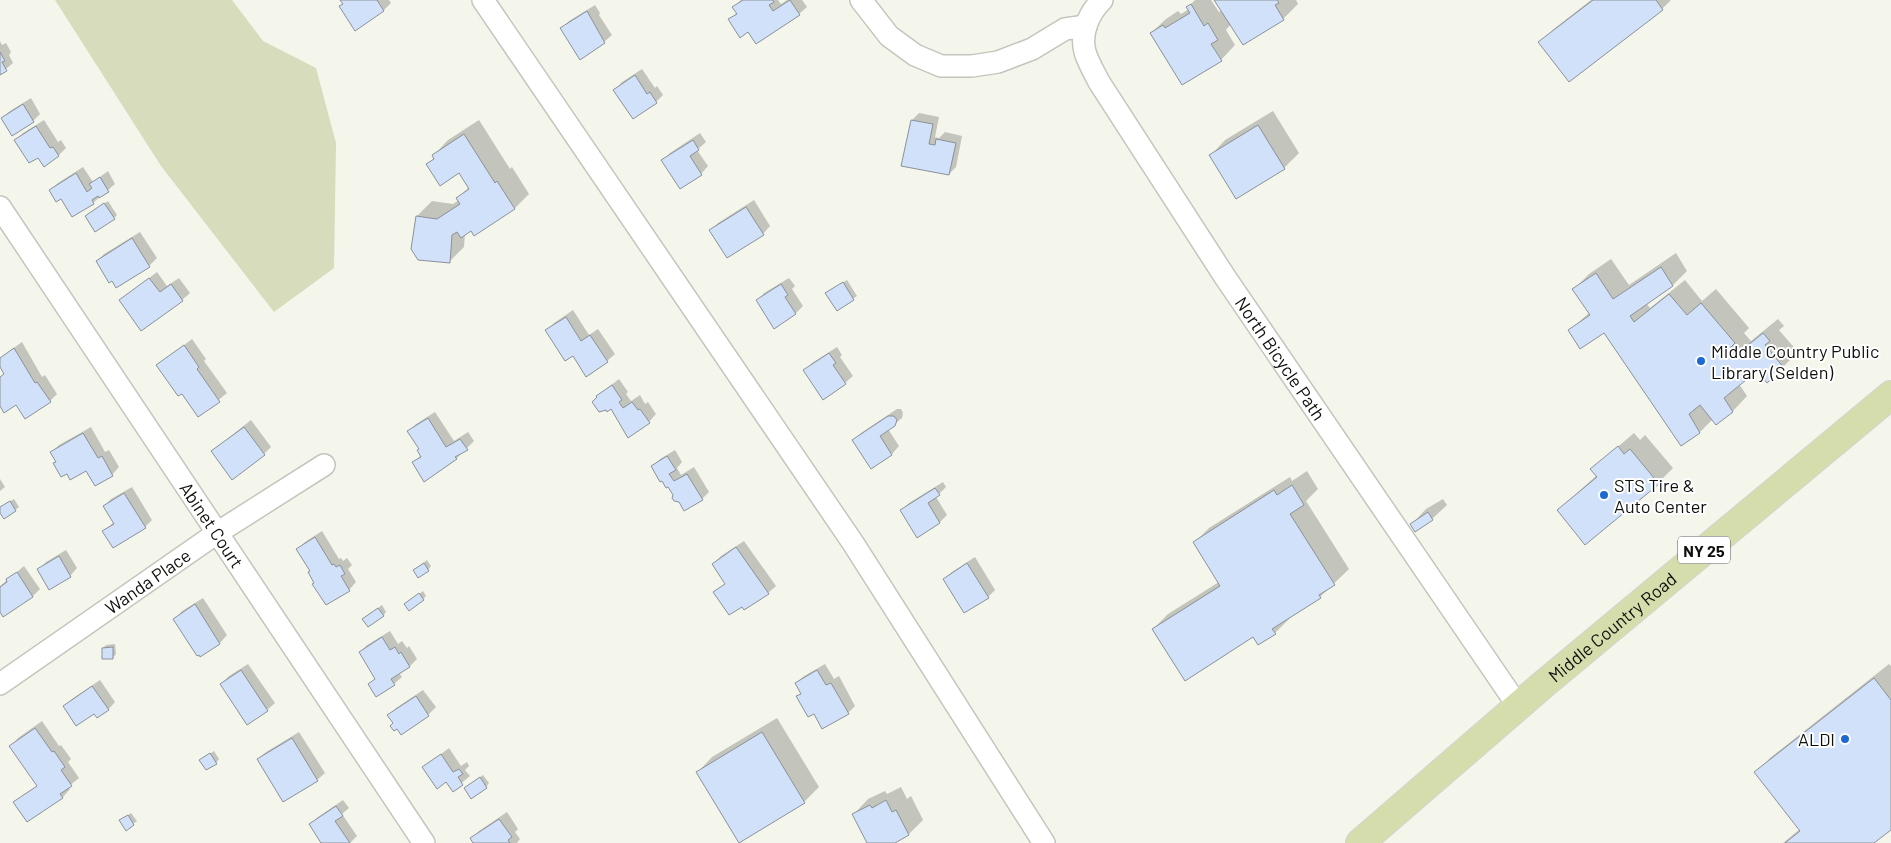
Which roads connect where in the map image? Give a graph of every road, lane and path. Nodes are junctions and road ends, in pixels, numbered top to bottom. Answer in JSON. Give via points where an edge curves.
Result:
{"nodes":[{"id":1,"x":483,"y":0,"type":"edge"},
{"id":2,"x":861,"y":0,"type":"edge"},
{"id":3,"x":1102,"y":0,"type":"edge"},
{"id":4,"x":1086,"y":26,"type":"junction"},
{"id":5,"x":0,"y":207,"type":"edge"},
{"id":6,"x":1891,"y":395,"type":"edge"},
{"id":7,"x":324,"y":465,"type":"dead end"},
{"id":8,"x":217,"y":532,"type":"junction"},
{"id":9,"x":0,"y":684,"type":"edge"},
{"id":10,"x":1518,"y":706,"type":"junction"},
{"id":11,"x":424,"y":843,"type":"edge"},
{"id":12,"x":1044,"y":843,"type":"edge"},
{"id":13,"x":1360,"y":843,"type":"edge"}],
"edges":[{"from":1,"to":12,"type":"street","via":[[853,543]]},
{"from":2,"to":4,"type":"street","via":[[889,36],[915,55],[941,66],[998,62],[1032,49],[1066,29]]},
{"from":3,"to":4,"type":"street","name":"North Bicycle Path","via":[[1092,10]]},
{"from":4,"to":10,"type":"street","name":"North Bicycle Path","via":[[1085,50],[1099,82],[1225,277]]},
{"from":5,"to":8,"type":"street","name":"Abinet Court"},
{"from":6,"to":10,"type":"main road","name":"Middle Country Road","number":"NY 25"},
{"from":7,"to":8,"type":"street","name":"Wanda Place"},
{"from":8,"to":9,"type":"street","name":"Wanda Place"},
{"from":8,"to":11,"type":"street","name":"Abinet Court"},
{"from":10,"to":13,"type":"main road","name":"Middle Country Road","number":"NY 25"}]}
